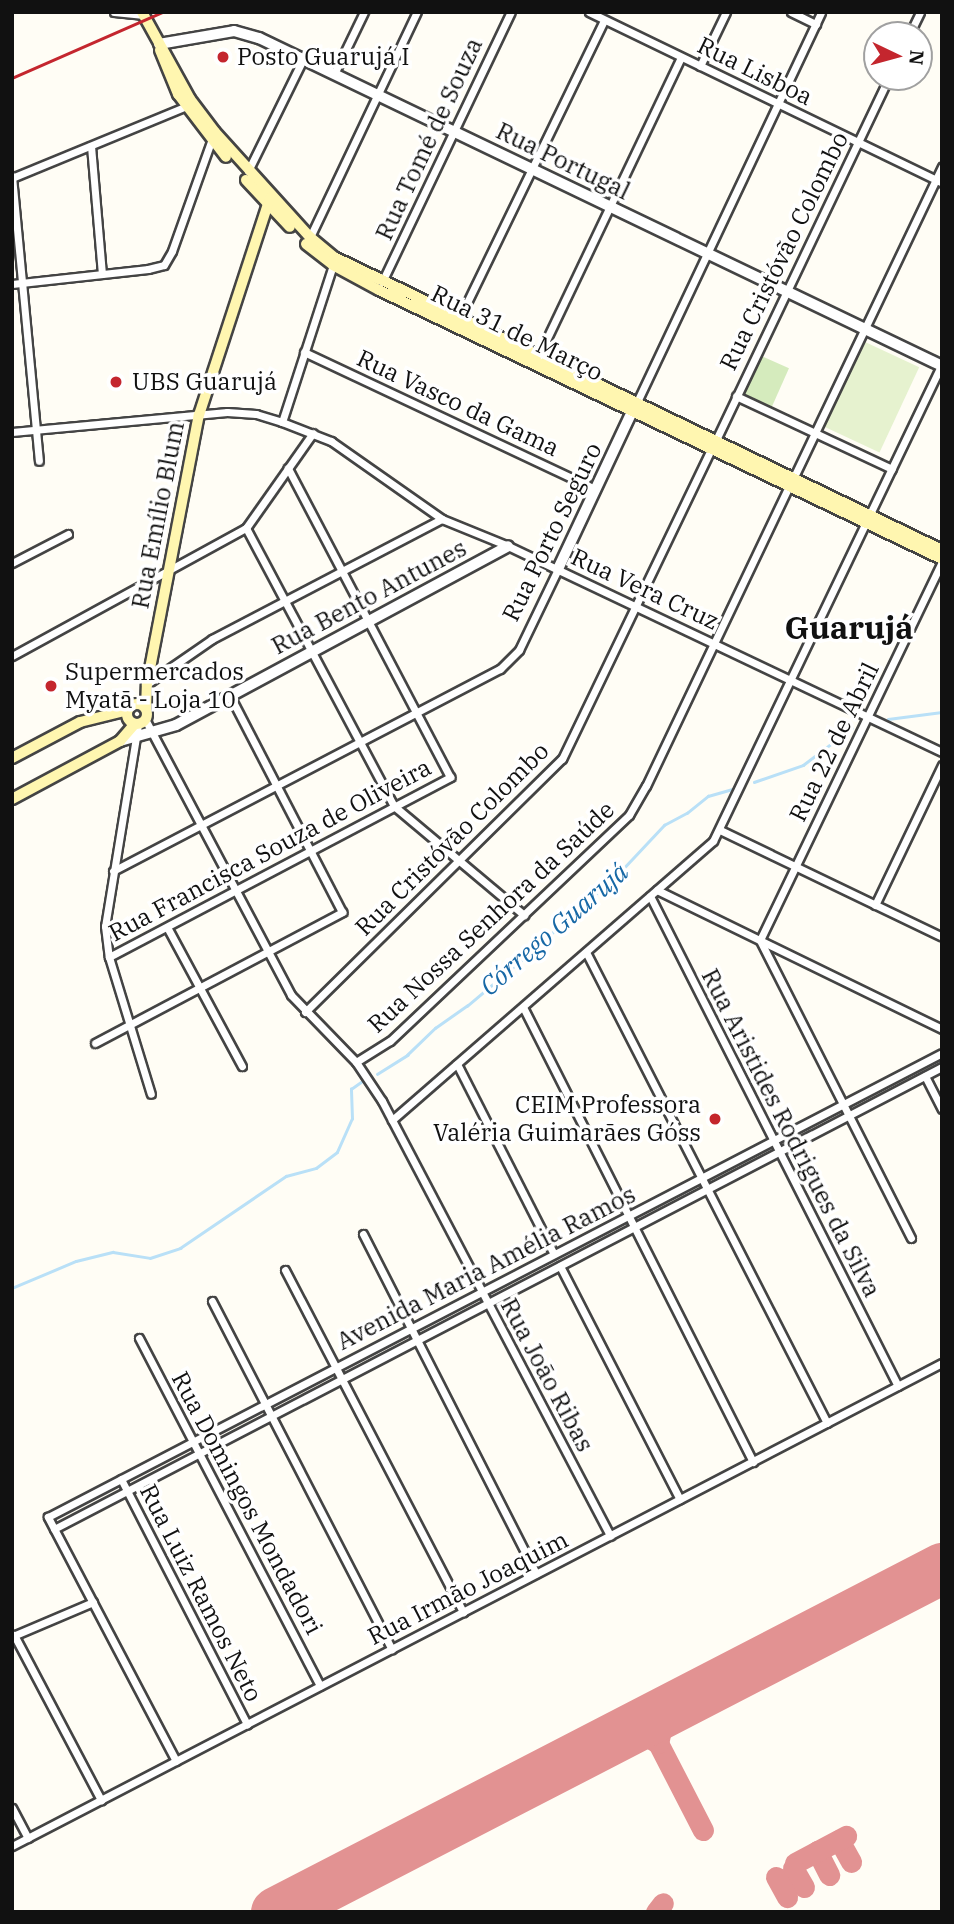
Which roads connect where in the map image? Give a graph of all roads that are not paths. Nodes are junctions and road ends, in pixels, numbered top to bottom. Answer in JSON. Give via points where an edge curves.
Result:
{"nodes":[{"id":1,"x":114,"y":12,"type":"edge"},
{"id":2,"x":364,"y":12,"type":"edge"},
{"id":3,"x":417,"y":12,"type":"edge"},
{"id":4,"x":510,"y":12,"type":"edge"},
{"id":5,"x":589,"y":12,"type":"edge"},
{"id":6,"x":726,"y":12,"type":"edge"},
{"id":7,"x":791,"y":12,"type":"edge"},
{"id":8,"x":821,"y":12,"type":"edge"},
{"id":9,"x":143,"y":13,"type":"edge"},
{"id":10,"x":604,"y":20,"type":"junction"},
{"id":11,"x":816,"y":24,"type":"junction"},
{"id":12,"x":159,"y":44,"type":"junction"},
{"id":13,"x":681,"y":57,"type":"junction"},
{"id":14,"x":303,"y":59,"type":"junction"},
{"id":15,"x":700,"y":66,"type":"junction"},
{"id":16,"x":334,"y":74,"type":"junction"},
{"id":17,"x":882,"y":91,"type":"edge"},
{"id":18,"x":378,"y":95,"type":"junction"},
{"id":19,"x":778,"y":104,"type":"junction"},
{"id":20,"x":189,"y":105,"type":"junction"},
{"id":21,"x":454,"y":131,"type":"junction"},
{"id":22,"x":213,"y":137,"type":"junction"},
{"id":23,"x":857,"y":143,"type":"junction"},
{"id":24,"x":91,"y":146,"type":"junction"},
{"id":25,"x":942,"y":167,"type":"edge"},
{"id":26,"x":532,"y":169,"type":"junction"},
{"id":27,"x":248,"y":171,"type":"junction"},
{"id":28,"x":12,"y":177,"type":"edge"},
{"id":29,"x":938,"y":182,"type":"edge"},
{"id":30,"x":269,"y":200,"type":"junction"},
{"id":31,"x":610,"y":206,"type":"junction"},
{"id":32,"x":310,"y":237,"type":"junction"},
{"id":33,"x":707,"y":253,"type":"junction"},
{"id":34,"x":332,"y":265,"type":"junction"},
{"id":35,"x":103,"y":274,"type":"junction"},
{"id":36,"x":22,"y":282,"type":"junction"},
{"id":37,"x":382,"y":283,"type":"junction"},
{"id":38,"x":12,"y":284,"type":"edge"},
{"id":39,"x":786,"y":291,"type":"junction"},
{"id":40,"x":459,"y":320,"type":"junction"},
{"id":41,"x":864,"y":328,"type":"junction"},
{"id":42,"x":304,"y":352,"type":"junction"},
{"id":43,"x":538,"y":357,"type":"junction"},
{"id":44,"x":942,"y":365,"type":"edge"},
{"id":45,"x":736,"y":396,"type":"junction"},
{"id":46,"x":634,"y":408,"type":"junction"},
{"id":47,"x":199,"y":415,"type":"junction"},
{"id":48,"x":282,"y":422,"type":"junction"},
{"id":49,"x":36,"y":429,"type":"junction"},
{"id":50,"x":12,"y":432,"type":"edge"},
{"id":51,"x":313,"y":433,"type":"junction"},
{"id":52,"x":815,"y":433,"type":"junction"},
{"id":53,"x":713,"y":445,"type":"junction"},
{"id":54,"x":39,"y":461,"type":"dead end"},
{"id":55,"x":288,"y":468,"type":"junction"},
{"id":56,"x":892,"y":469,"type":"junction"},
{"id":57,"x":791,"y":483,"type":"junction"},
{"id":58,"x":595,"y":489,"type":"junction"},
{"id":59,"x":442,"y":519,"type":"junction"},
{"id":60,"x":868,"y":519,"type":"junction"},
{"id":61,"x":246,"y":528,"type":"junction"},
{"id":62,"x":68,"y":534,"type":"dead end"},
{"id":63,"x":508,"y":545,"type":"junction"},
{"id":64,"x":942,"y":550,"type":"edge"},
{"id":65,"x":942,"y":561,"type":"edge"},
{"id":66,"x":12,"y":563,"type":"edge"},
{"id":67,"x":169,"y":569,"type":"junction"},
{"id":68,"x":558,"y":569,"type":"junction"},
{"id":69,"x":342,"y":571,"type":"junction"},
{"id":70,"x":285,"y":601,"type":"junction"},
{"id":71,"x":636,"y":607,"type":"junction"},
{"id":72,"x":368,"y":621,"type":"junction"},
{"id":73,"x":714,"y":644,"type":"junction"},
{"id":74,"x":312,"y":652,"type":"junction"},
{"id":75,"x":12,"y":656,"type":"edge"},
{"id":76,"x":791,"y":680,"type":"junction"},
{"id":77,"x":147,"y":684,"type":"junction"},
{"id":78,"x":230,"y":696,"type":"junction"},
{"id":79,"x":416,"y":713,"type":"junction"},
{"id":80,"x":138,"y":715,"type":"junction"},
{"id":81,"x":867,"y":717,"type":"junction"},
{"id":82,"x":152,"y":733,"type":"junction"},
{"id":83,"x":136,"y":737,"type":"junction"},
{"id":84,"x":120,"y":741,"type":"junction"},
{"id":85,"x":360,"y":742,"type":"junction"},
{"id":86,"x":942,"y":752,"type":"edge"},
{"id":87,"x":12,"y":758,"type":"edge"},
{"id":88,"x":942,"y":765,"type":"edge"},
{"id":89,"x":276,"y":786,"type":"junction"},
{"id":90,"x":12,"y":799,"type":"edge"},
{"id":91,"x":394,"y":806,"type":"junction"},
{"id":92,"x":203,"y":824,"type":"junction"},
{"id":93,"x":720,"y":830,"type":"junction"},
{"id":94,"x":310,"y":851,"type":"junction"},
{"id":95,"x":460,"y":861,"type":"junction"},
{"id":96,"x":795,"y":866,"type":"junction"},
{"id":97,"x":113,"y":872,"type":"junction"},
{"id":98,"x":237,"y":889,"type":"junction"},
{"id":99,"x":657,"y":890,"type":"junction"},
{"id":100,"x":650,"y":896,"type":"junction"},
{"id":101,"x":875,"y":905,"type":"junction"},
{"id":102,"x":524,"y":915,"type":"junction"},
{"id":103,"x":167,"y":927,"type":"junction"},
{"id":104,"x":942,"y":937,"type":"edge"},
{"id":105,"x":760,"y":940,"type":"junction"},
{"id":106,"x":269,"y":951,"type":"junction"},
{"id":107,"x":586,"y":952,"type":"junction"},
{"id":108,"x":109,"y":957,"type":"junction"},
{"id":109,"x":200,"y":988,"type":"junction"},
{"id":110,"x":523,"y":1007,"type":"junction"},
{"id":111,"x":305,"y":1012,"type":"junction"},
{"id":112,"x":130,"y":1025,"type":"junction"},
{"id":113,"x":942,"y":1029,"type":"edge"},
{"id":114,"x":95,"y":1043,"type":"dead end"},
{"id":115,"x":942,"y":1053,"type":"edge"},
{"id":116,"x":356,"y":1062,"type":"junction"},
{"id":117,"x":457,"y":1064,"type":"junction"},
{"id":118,"x":242,"y":1066,"type":"dead end"},
{"id":119,"x":942,"y":1067,"type":"edge"},
{"id":120,"x":925,"y":1076,"type":"junction"},
{"id":121,"x":150,"y":1094,"type":"dead end"},
{"id":122,"x":844,"y":1104,"type":"junction"},
{"id":123,"x":942,"y":1109,"type":"edge"},
{"id":124,"x":849,"y":1115,"type":"junction"},
{"id":125,"x":392,"y":1120,"type":"junction"},
{"id":126,"x":774,"y":1140,"type":"junction"},
{"id":127,"x":779,"y":1152,"type":"junction"},
{"id":128,"x":701,"y":1178,"type":"junction"},
{"id":129,"x":707,"y":1189,"type":"junction"},
{"id":130,"x":628,"y":1216,"type":"junction"},
{"id":131,"x":634,"y":1227,"type":"junction"},
{"id":132,"x":363,"y":1234,"type":"dead end"},
{"id":133,"x":911,"y":1238,"type":"dead end"},
{"id":134,"x":554,"y":1254,"type":"junction"},
{"id":135,"x":560,"y":1266,"type":"junction"},
{"id":136,"x":285,"y":1270,"type":"dead end"},
{"id":137,"x":482,"y":1292,"type":"junction"},
{"id":138,"x":212,"y":1301,"type":"dead end"},
{"id":139,"x":488,"y":1303,"type":"junction"},
{"id":140,"x":411,"y":1328,"type":"junction"},
{"id":141,"x":139,"y":1338,"type":"dead end"},
{"id":142,"x":417,"y":1340,"type":"junction"},
{"id":143,"x":942,"y":1363,"type":"edge"},
{"id":144,"x":336,"y":1368,"type":"junction"},
{"id":145,"x":342,"y":1379,"type":"junction"},
{"id":146,"x":898,"y":1386,"type":"junction"},
{"id":147,"x":266,"y":1404,"type":"junction"},
{"id":148,"x":272,"y":1415,"type":"junction"},
{"id":149,"x":827,"y":1423,"type":"junction"},
{"id":150,"x":193,"y":1442,"type":"junction"},
{"id":151,"x":199,"y":1453,"type":"junction"},
{"id":152,"x":752,"y":1462,"type":"junction"},
{"id":153,"x":121,"y":1479,"type":"junction"},
{"id":154,"x":127,"y":1491,"type":"junction"},
{"id":155,"x":680,"y":1499,"type":"junction"},
{"id":156,"x":54,"y":1529,"type":"junction"},
{"id":157,"x":610,"y":1536,"type":"junction"},
{"id":158,"x":536,"y":1574,"type":"junction"},
{"id":159,"x":93,"y":1602,"type":"junction"},
{"id":160,"x":463,"y":1612,"type":"junction"},
{"id":161,"x":13,"y":1635,"type":"edge"},
{"id":162,"x":392,"y":1649,"type":"junction"},
{"id":163,"x":320,"y":1686,"type":"junction"},
{"id":164,"x":247,"y":1724,"type":"junction"},
{"id":165,"x":176,"y":1761,"type":"junction"},
{"id":166,"x":101,"y":1800,"type":"junction"},
{"id":167,"x":12,"y":1808,"type":"edge"},
{"id":168,"x":28,"y":1838,"type":"junction"},
{"id":169,"x":12,"y":1846,"type":"edge"}],
"edges":[{"from":1,"to":9,"type":"street"},
{"from":2,"to":16,"type":"street"},
{"from":3,"to":18,"type":"street"},
{"from":4,"to":21,"type":"street","name":"Rua Tomé de Souza"},
{"from":5,"to":10,"type":"street","name":"Rua Lisboa"},
{"from":6,"to":15,"type":"street"},
{"from":7,"to":11,"type":"street"},
{"from":8,"to":11,"type":"street","name":"Rua Porto Seguro"},
{"from":9,"to":12,"type":"main road","name":"Rua 31 de Março"},
{"from":10,"to":13,"type":"street","name":"Rua Lisboa"},
{"from":10,"to":26,"type":"street"},
{"from":11,"to":19,"type":"street","name":"Rua Porto Seguro"},
{"from":12,"to":14,"type":"street","name":"Rua Portugal","via":[[234,31]]},
{"from":12,"to":20,"type":"main road","name":"Rua 31 de Março","via":[[164,65]]},
{"from":13,"to":15,"type":"street","name":"Rua Lisboa"},
{"from":13,"to":31,"type":"street"},
{"from":14,"to":16,"type":"street","name":"Rua Portugal"},
{"from":14,"to":27,"type":"street"},
{"from":15,"to":19,"type":"street","name":"Rua Lisboa"},
{"from":16,"to":18,"type":"street","name":"Rua Portugal"},
{"from":17,"to":23,"type":"street","name":"Rua Cristóvão Colombo"},
{"from":18,"to":21,"type":"street","name":"Rua Portugal"},
{"from":18,"to":32,"type":"street"},
{"from":19,"to":23,"type":"street","name":"Rua Lisboa"},
{"from":19,"to":33,"type":"street","name":"Rua Porto Seguro"},
{"from":20,"to":22,"type":"main road","name":"Rua 31 de Março"},
{"from":20,"to":24,"type":"street"},
{"from":21,"to":26,"type":"street","name":"Rua Portugal"},
{"from":21,"to":37,"type":"street","name":"Rua Tomé de Souza"},
{"from":22,"to":27,"type":"main road","name":"Rua 31 de Março"},
{"from":22,"to":30,"type":"main road","name":"Rua 31 de Março"},
{"from":22,"to":35,"type":"street","via":[[168,259],[157,268]]},
{"from":23,"to":29,"type":"street","name":"Rua Lisboa"},
{"from":23,"to":39,"type":"street","name":"Rua Cristóvão Colombo"},
{"from":24,"to":28,"type":"street"},
{"from":24,"to":35,"type":"street"},
{"from":25,"to":29,"type":"street","name":"Rua Nossa Senhora da Saúde"},
{"from":26,"to":31,"type":"street","name":"Rua Portugal"},
{"from":26,"to":40,"type":"street"},
{"from":27,"to":30,"type":"main road","name":"Rua 31 de Março"},
{"from":28,"to":36,"type":"street"},
{"from":29,"to":41,"type":"street","name":"Rua Nossa Senhora da Saúde"},
{"from":30,"to":32,"type":"main road","name":"Rua 31 de Março"},
{"from":30,"to":34,"type":"main road","name":"Rua 31 de Março"},
{"from":30,"to":47,"type":"main road","name":"Rua Emílio Blum"},
{"from":31,"to":33,"type":"street","name":"Rua Portugal"},
{"from":31,"to":43,"type":"street"},
{"from":32,"to":37,"type":"main road","name":"Rua 31 de Março","via":[[334,257]]},
{"from":33,"to":39,"type":"street","name":"Rua Portugal"},
{"from":33,"to":46,"type":"street","name":"Rua Porto Seguro"},
{"from":34,"to":42,"type":"street"},
{"from":34,"to":46,"type":"main road","name":"Rua 31 de Março"},
{"from":35,"to":36,"type":"street"},
{"from":36,"to":38,"type":"street"},
{"from":36,"to":49,"type":"street"},
{"from":37,"to":40,"type":"main road","name":"Rua 31 de Março"},
{"from":39,"to":41,"type":"street","name":"Rua Portugal"},
{"from":39,"to":45,"type":"street","name":"Rua Cristóvão Colombo"},
{"from":40,"to":43,"type":"main road","name":"Rua 31 de Março"},
{"from":41,"to":44,"type":"street","name":"Rua Portugal"},
{"from":41,"to":52,"type":"street","name":"Rua Nossa Senhora da Saúde"},
{"from":42,"to":48,"type":"street"},
{"from":42,"to":58,"type":"street","name":"Rua Vasco da Gama"},
{"from":43,"to":46,"type":"main road","name":"Rua 31 de Março"},
{"from":44,"to":56,"type":"street"},
{"from":45,"to":52,"type":"street"},
{"from":45,"to":53,"type":"street","name":"Rua Cristóvão Colombo"},
{"from":46,"to":53,"type":"main road","name":"Rua 31 de Março"},
{"from":46,"to":58,"type":"street","name":"Rua Porto Seguro"},
{"from":47,"to":48,"type":"street","name":"Rua Vera Cruz","via":[[243,412]]},
{"from":47,"to":49,"type":"street","name":"Rua Vera Cruz"},
{"from":47,"to":67,"type":"main road","name":"Rua Emílio Blum"},
{"from":48,"to":51,"type":"street","name":"Rua Vera Cruz"},
{"from":49,"to":50,"type":"street","name":"Rua Vera Cruz"},
{"from":49,"to":54,"type":"street"},
{"from":51,"to":55,"type":"street"},
{"from":51,"to":59,"type":"street","name":"Rua Vera Cruz","via":[[339,446]]},
{"from":52,"to":56,"type":"street"},
{"from":52,"to":57,"type":"street","name":"Rua Nossa Senhora da Saúde"},
{"from":53,"to":57,"type":"main road","name":"Rua 31 de Março"},
{"from":53,"to":71,"type":"street","name":"Rua Cristóvão Colombo"},
{"from":55,"to":61,"type":"street"},
{"from":55,"to":69,"type":"street"},
{"from":56,"to":60,"type":"street"},
{"from":57,"to":60,"type":"main road","name":"Rua 31 de Março"},
{"from":57,"to":73,"type":"street","name":"Rua Nossa Senhora da Saúde"},
{"from":58,"to":68,"type":"street","name":"Rua Porto Seguro"},
{"from":59,"to":63,"type":"street","name":"Rua Vera Cruz"},
{"from":59,"to":69,"type":"street"},
{"from":60,"to":64,"type":"main road","name":"Rua 31 de Março"},
{"from":60,"to":65,"type":"main road","name":"Rua 31 de Março"},
{"from":60,"to":76,"type":"street"},
{"from":61,"to":67,"type":"street"},
{"from":61,"to":70,"type":"street"},
{"from":62,"to":66,"type":"street"},
{"from":63,"to":68,"type":"street","name":"Rua Vera Cruz"},
{"from":63,"to":72,"type":"street","name":"Rua Bento Antunes"},
{"from":65,"to":81,"type":"street","name":"Rua 22 de Abril"},
{"from":67,"to":75,"type":"street"},
{"from":67,"to":77,"type":"main road","name":"Rua Emílio Blum"},
{"from":68,"to":71,"type":"street","name":"Rua Vera Cruz"},
{"from":68,"to":79,"type":"street","name":"Rua Porto Seguro","via":[[514,657]]},
{"from":69,"to":70,"type":"street"},
{"from":69,"to":72,"type":"street"},
{"from":70,"to":74,"type":"street"},
{"from":70,"to":77,"type":"street","via":[[202,645]]},
{"from":71,"to":73,"type":"street","name":"Rua Vera Cruz"},
{"from":71,"to":95,"type":"street","name":"Rua Cristóvão Colombo","via":[[562,759]]},
{"from":72,"to":74,"type":"street","name":"Rua Bento Antunes"},
{"from":72,"to":79,"type":"street"},
{"from":73,"to":76,"type":"street","name":"Rua Vera Cruz"},
{"from":73,"to":102,"type":"street","name":"Rua Nossa Senhora da Saúde","via":[[629,815]]},
{"from":74,"to":78,"type":"street","name":"Rua Bento Antunes"},
{"from":74,"to":85,"type":"street"},
{"from":76,"to":81,"type":"street","name":"Rua Vera Cruz"},
{"from":76,"to":93,"type":"street"},
{"from":77,"to":80,"type":"main road","name":"Rua Emílio Blum"},
{"from":78,"to":82,"type":"street","name":"Rua Bento Antunes","via":[[176,726]]},
{"from":78,"to":89,"type":"street"},
{"from":79,"to":85,"type":"street","name":"Rua Porto Seguro"},
{"from":79,"to":91,"type":"street","name":"Rua Francisca Souza de Oliveira","via":[[450,777]]},
{"from":80,"to":82,"type":"street","name":"Rua João Ribas"},
{"from":80,"to":83,"type":"street","name":"Rua Emílio Blum"},
{"from":80,"to":84,"type":"main road"},
{"from":80,"to":87,"type":"main road","via":[[80,722]]},
{"from":81,"to":86,"type":"street","name":"Rua Vera Cruz"},
{"from":81,"to":96,"type":"street","name":"Rua 22 de Abril"},
{"from":82,"to":83,"type":"street","name":"Rua Bento Antunes"},
{"from":82,"to":92,"type":"street","name":"Rua João Ribas"},
{"from":83,"to":84,"type":"street","name":"Rua Bento Antunes"},
{"from":83,"to":97,"type":"street","name":"Rua Emílio Blum"},
{"from":84,"to":90,"type":"main road"},
{"from":85,"to":89,"type":"street","name":"Rua Porto Seguro"},
{"from":85,"to":91,"type":"street"},
{"from":88,"to":101,"type":"street"},
{"from":89,"to":92,"type":"street","name":"Rua Porto Seguro"},
{"from":89,"to":94,"type":"street"},
{"from":91,"to":94,"type":"street","name":"Rua Francisca Souza de Oliveira"},
{"from":91,"to":95,"type":"street"},
{"from":92,"to":97,"type":"street","name":"Rua Porto Seguro"},
{"from":92,"to":98,"type":"street","name":"Rua João Ribas"},
{"from":93,"to":96,"type":"street"},
{"from":93,"to":99,"type":"street","via":[[702,852]]},
{"from":94,"to":98,"type":"street","name":"Rua Francisca Souza de Oliveira"},
{"from":94,"to":106,"type":"street","via":[[342,912]]},
{"from":95,"to":102,"type":"street"},
{"from":95,"to":111,"type":"street","name":"Rua Cristóvão Colombo"},
{"from":96,"to":101,"type":"street"},
{"from":96,"to":105,"type":"street","name":"Rua 22 de Abril"},
{"from":97,"to":108,"type":"street","name":"Rua Emílio Blum","via":[[105,926]]},
{"from":98,"to":103,"type":"street","name":"Rua Francisca Souza de Oliveira"},
{"from":98,"to":106,"type":"street","name":"Rua João Ribas"},
{"from":99,"to":100,"type":"street"},
{"from":99,"to":105,"type":"street"},
{"from":100,"to":107,"type":"street"},
{"from":100,"to":126,"type":"street","name":"Rua Aristides Rodrigues da Silva"},
{"from":101,"to":104,"type":"street"},
{"from":102,"to":116,"type":"street","name":"Rua Nossa Senhora da Saúde","via":[[390,1041]]},
{"from":103,"to":108,"type":"street","name":"Rua Francisca Souza de Oliveira"},
{"from":103,"to":109,"type":"street"},
{"from":105,"to":113,"type":"street"},
{"from":105,"to":122,"type":"street"},
{"from":106,"to":109,"type":"street"},
{"from":106,"to":111,"type":"street","name":"Rua João Ribas"},
{"from":107,"to":110,"type":"street"},
{"from":107,"to":128,"type":"street"},
{"from":108,"to":112,"type":"street","name":"Rua Emílio Blum"},
{"from":109,"to":112,"type":"street"},
{"from":109,"to":118,"type":"street"},
{"from":110,"to":117,"type":"street"},
{"from":110,"to":130,"type":"street"},
{"from":111,"to":116,"type":"street","name":"Rua João Ribas"},
{"from":112,"to":114,"type":"street"},
{"from":112,"to":121,"type":"street","name":"Rua Emílio Blum"},
{"from":115,"to":122,"type":"street","name":"Avenida Maria Amélia Ramos"},
{"from":116,"to":125,"type":"street","name":"Rua João Ribas"},
{"from":117,"to":125,"type":"street"},
{"from":117,"to":134,"type":"street"},
{"from":119,"to":120,"type":"street","name":"Avenida Maria Amélia Ramos"},
{"from":120,"to":123,"type":"street"},
{"from":120,"to":124,"type":"street","name":"Avenida Maria Amélia Ramos"},
{"from":122,"to":124,"type":"street"},
{"from":122,"to":126,"type":"street","name":"Avenida Maria Amélia Ramos"},
{"from":124,"to":127,"type":"street","name":"Avenida Maria Amélia Ramos"},
{"from":124,"to":133,"type":"street"},
{"from":125,"to":137,"type":"street","name":"Rua João Ribas"},
{"from":126,"to":127,"type":"street","name":"Rua Aristides Rodrigues da Silva"},
{"from":126,"to":128,"type":"street","name":"Avenida Maria Amélia Ramos"},
{"from":127,"to":129,"type":"street","name":"Avenida Maria Amélia Ramos"},
{"from":127,"to":146,"type":"street","name":"Rua Aristides Rodrigues da Silva"},
{"from":128,"to":129,"type":"street"},
{"from":128,"to":130,"type":"street","name":"Avenida Maria Amélia Ramos"},
{"from":129,"to":131,"type":"street","name":"Avenida Maria Amélia Ramos"},
{"from":129,"to":149,"type":"street"},
{"from":130,"to":131,"type":"street"},
{"from":130,"to":134,"type":"street","name":"Avenida Maria Amélia Ramos"},
{"from":131,"to":135,"type":"street","name":"Avenida Maria Amélia Ramos"},
{"from":131,"to":152,"type":"street"},
{"from":132,"to":140,"type":"street"},
{"from":134,"to":137,"type":"street","name":"Avenida Maria Amélia Ramos"},
{"from":135,"to":139,"type":"street","name":"Avenida Maria Amélia Ramos"},
{"from":135,"to":155,"type":"street"},
{"from":136,"to":144,"type":"street"},
{"from":137,"to":139,"type":"street","name":"Rua João Ribas"},
{"from":137,"to":140,"type":"street","name":"Avenida Maria Amélia Ramos"},
{"from":138,"to":147,"type":"street"},
{"from":139,"to":142,"type":"street","name":"Avenida Maria Amélia Ramos"},
{"from":139,"to":157,"type":"street","name":"Rua João Ribas"},
{"from":140,"to":142,"type":"street"},
{"from":140,"to":144,"type":"street","name":"Avenida Maria Amélia Ramos"},
{"from":141,"to":150,"type":"street","name":"Rua Domingos Mondadori"},
{"from":142,"to":145,"type":"street","name":"Avenida Maria Amélia Ramos"},
{"from":142,"to":158,"type":"street"},
{"from":143,"to":146,"type":"street","name":"Rua Irmão Joaquim"},
{"from":144,"to":145,"type":"street"},
{"from":144,"to":147,"type":"street","name":"Avenida Maria Amélia Ramos"},
{"from":145,"to":148,"type":"street","name":"Avenida Maria Amélia Ramos"},
{"from":145,"to":160,"type":"street"},
{"from":146,"to":149,"type":"street","name":"Rua Irmão Joaquim"},
{"from":147,"to":148,"type":"street"},
{"from":147,"to":150,"type":"street","name":"Avenida Maria Amélia Ramos"},
{"from":148,"to":151,"type":"street","name":"Avenida Maria Amélia Ramos"},
{"from":148,"to":162,"type":"street"},
{"from":149,"to":152,"type":"street","name":"Rua Irmão Joaquim"},
{"from":150,"to":151,"type":"street","name":"Rua Domingos Mondadori"},
{"from":150,"to":153,"type":"street","name":"Avenida Maria Amélia Ramos"},
{"from":151,"to":154,"type":"street","name":"Avenida Maria Amélia Ramos"},
{"from":151,"to":163,"type":"street","name":"Rua Domingos Mondadori"},
{"from":152,"to":155,"type":"street","name":"Rua Irmão Joaquim"},
{"from":153,"to":154,"type":"street","name":"Rua Luiz Ramos Neto"},
{"from":153,"to":156,"type":"street","name":"Avenida Maria Amélia Ramos","via":[[48,1517]]},
{"from":154,"to":156,"type":"street","name":"Avenida Maria Amélia Ramos"},
{"from":154,"to":164,"type":"street","name":"Rua Luiz Ramos Neto"},
{"from":155,"to":157,"type":"street","name":"Rua Irmão Joaquim"},
{"from":156,"to":159,"type":"street"},
{"from":157,"to":158,"type":"street","name":"Rua Irmão Joaquim"},
{"from":158,"to":160,"type":"street","name":"Rua Irmão Joaquim"},
{"from":159,"to":161,"type":"street"},
{"from":159,"to":165,"type":"street"},
{"from":160,"to":162,"type":"street","name":"Rua Irmão Joaquim"},
{"from":161,"to":166,"type":"street"},
{"from":162,"to":163,"type":"street","name":"Rua Irmão Joaquim"},
{"from":163,"to":164,"type":"street","name":"Rua Irmão Joaquim"},
{"from":164,"to":165,"type":"street","name":"Rua Irmão Joaquim"},
{"from":165,"to":166,"type":"street","name":"Rua Irmão Joaquim"},
{"from":166,"to":168,"type":"street","name":"Rua Irmão Joaquim"},
{"from":167,"to":168,"type":"street"},
{"from":168,"to":169,"type":"street","name":"Rua Irmão Joaquim"}]}
